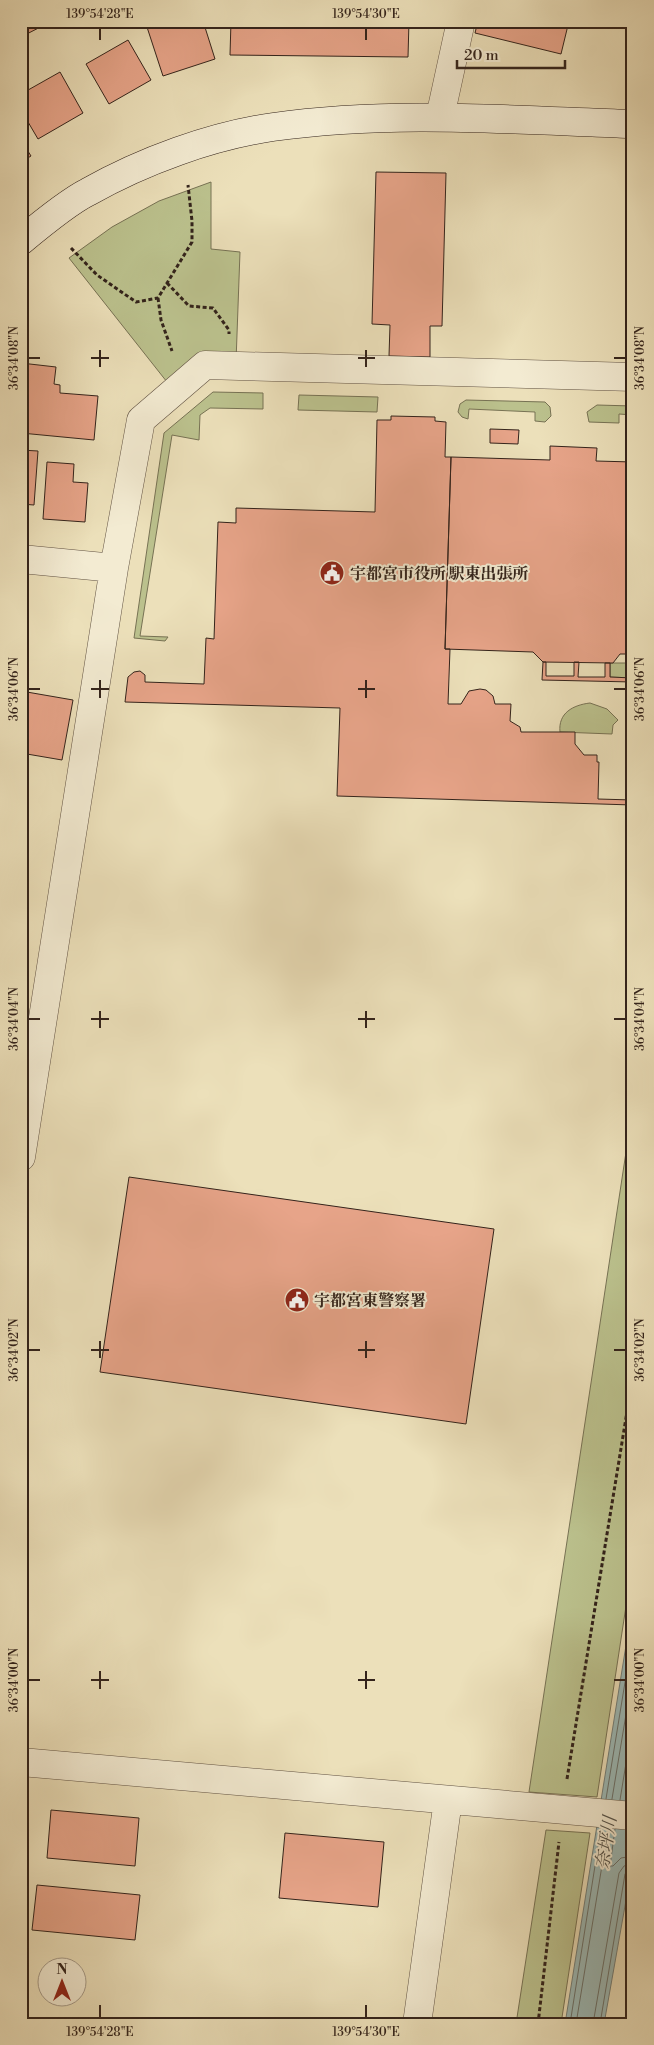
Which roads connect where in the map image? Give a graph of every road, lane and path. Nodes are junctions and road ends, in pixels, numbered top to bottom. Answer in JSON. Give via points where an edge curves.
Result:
{"nodes":[{"id":1,"x":461,"y":21,"type":"edge"},
{"id":2,"x":440,"y":117,"type":"junction"},
{"id":3,"x":633,"y":124,"type":"edge"},
{"id":4,"x":188,"y":185,"type":"dead end"},
{"id":5,"x":21,"y":241,"type":"edge"},
{"id":6,"x":71,"y":248,"type":"dead end"},
{"id":7,"x":167,"y":283,"type":"junction"},
{"id":8,"x":229,"y":338,"type":"dead end"},
{"id":9,"x":633,"y":378,"type":"edge"},
{"id":10,"x":21,"y":559,"type":"edge"},
{"id":11,"x":114,"y":568,"type":"junction"},
{"id":12,"x":26,"y":1089,"type":"edge"},
{"id":13,"x":21,"y":1157,"type":"edge"},
{"id":14,"x":633,"y":1375,"type":"edge"},
{"id":15,"x":21,"y":1762,"type":"edge"},
{"id":16,"x":448,"y":1800,"type":"junction"},
{"id":17,"x":562,"y":1810,"type":"junction"},
{"id":18,"x":631,"y":1816,"type":"edge"},
{"id":19,"x":417,"y":2024,"type":"edge"},
{"id":20,"x":538,"y":2024,"type":"edge"}],
"edges":[{"from":1,"to":2,"type":"street"},
{"from":2,"to":3,"type":"street"},
{"from":2,"to":5,"type":"street","via":[[327,121],[272,127],[218,139],[147,163],[86,192]]},
{"from":4,"to":7,"type":"path","via":[[192,242]]},
{"from":6,"to":7,"type":"path","via":[[97,275],[136,302],[158,298]]},
{"from":7,"to":8,"type":"path","via":[[189,306],[213,308],[229,330]]},
{"from":9,"to":11,"type":"street","via":[[206,365],[141,420]]},
{"from":10,"to":11,"type":"street"},
{"from":11,"to":12,"type":"street"},
{"from":12,"to":13,"type":"street"},
{"from":14,"to":17,"type":"path"},
{"from":15,"to":16,"type":"street"},
{"from":16,"to":17,"type":"street"},
{"from":16,"to":19,"type":"street"},
{"from":17,"to":18,"type":"street"},
{"from":17,"to":20,"type":"path"}]}
